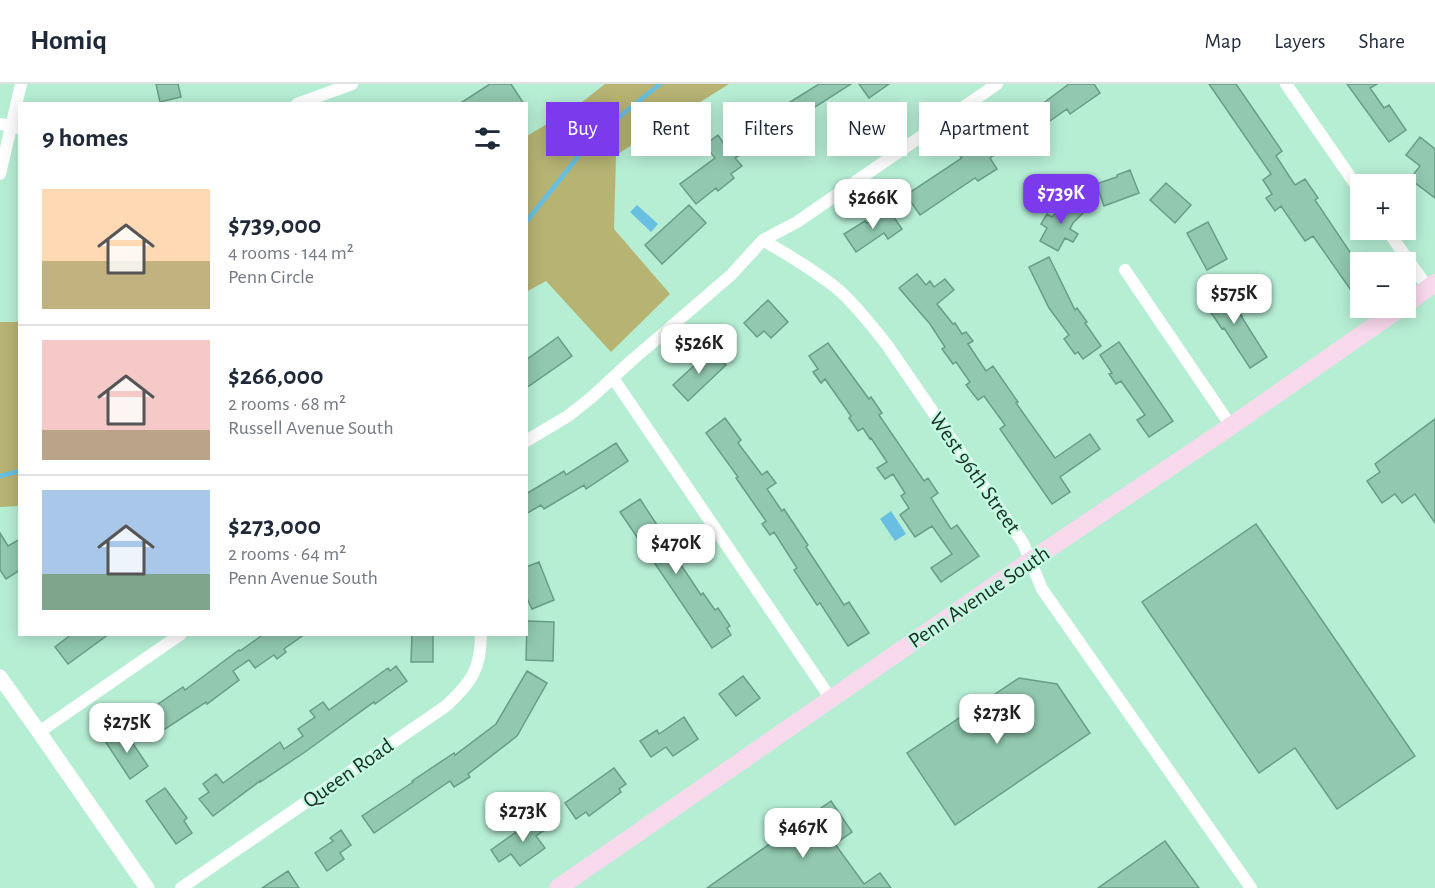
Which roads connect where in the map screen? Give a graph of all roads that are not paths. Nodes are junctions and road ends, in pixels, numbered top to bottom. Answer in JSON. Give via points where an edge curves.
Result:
{"nodes":[{"id":1,"x":21,"y":84,"type":"edge"},
{"id":2,"x":352,"y":84,"type":"edge"},
{"id":3,"x":997,"y":84,"type":"edge"},
{"id":4,"x":1286,"y":84,"type":"edge"},
{"id":5,"x":302,"y":102,"type":"edge"},
{"id":6,"x":10,"y":126,"type":"edge"},
{"id":7,"x":0,"y":174,"type":"edge"},
{"id":8,"x":1350,"y":177,"type":"edge"},
{"id":9,"x":763,"y":240,"type":"junction"},
{"id":10,"x":1395,"y":240,"type":"edge"},
{"id":11,"x":1125,"y":270,"type":"dead end"},
{"id":12,"x":1431,"y":286,"type":"edge"},
{"id":13,"x":1416,"y":297,"type":"edge"},
{"id":14,"x":1386,"y":318,"type":"edge"},
{"id":15,"x":613,"y":378,"type":"junction"},
{"id":16,"x":1231,"y":426,"type":"junction"},
{"id":17,"x":528,"y":440,"type":"edge"},
{"id":18,"x":1030,"y":561,"type":"junction"},
{"id":19,"x":178,"y":636,"type":"edge"},
{"id":20,"x":481,"y":636,"type":"edge"},
{"id":21,"x":0,"y":677,"type":"edge"},
{"id":22,"x":831,"y":699,"type":"junction"},
{"id":23,"x":39,"y":732,"type":"junction"},
{"id":24,"x":147,"y":888,"type":"edge"},
{"id":25,"x":181,"y":888,"type":"edge"},
{"id":26,"x":558,"y":888,"type":"edge"},
{"id":27,"x":1251,"y":888,"type":"edge"}],
"edges":[{"from":1,"to":6,"type":"street"},
{"from":2,"to":5,"type":"street"},
{"from":3,"to":9,"type":"street","via":[[797,222]]},
{"from":4,"to":8,"type":"street"},
{"from":6,"to":7,"type":"street"},
{"from":9,"to":15,"type":"street","via":[[731,275]]},
{"from":9,"to":18,"type":"street","name":"West 96th Street","via":[[840,292],[865,317],[1023,543]]},
{"from":10,"to":12,"type":"street"},
{"from":11,"to":16,"type":"street"},
{"from":12,"to":13,"type":"main road"},
{"from":14,"to":16,"type":"main road","name":"Penn Avenue South"},
{"from":15,"to":17,"type":"street","via":[[568,416]]},
{"from":15,"to":22,"type":"street"},
{"from":16,"to":18,"type":"main road","name":"Penn Avenue South"},
{"from":18,"to":22,"type":"main road","name":"Penn Avenue South"},
{"from":18,"to":27,"type":"street","name":"West 96th Street","via":[[1043,590]]},
{"from":19,"to":23,"type":"street"},
{"from":20,"to":25,"type":"street","name":"Queen Road","via":[[476,672],[446,706]]},
{"from":21,"to":23,"type":"street"},
{"from":22,"to":26,"type":"main road","name":"Penn Avenue South"},
{"from":23,"to":24,"type":"street"}]}
